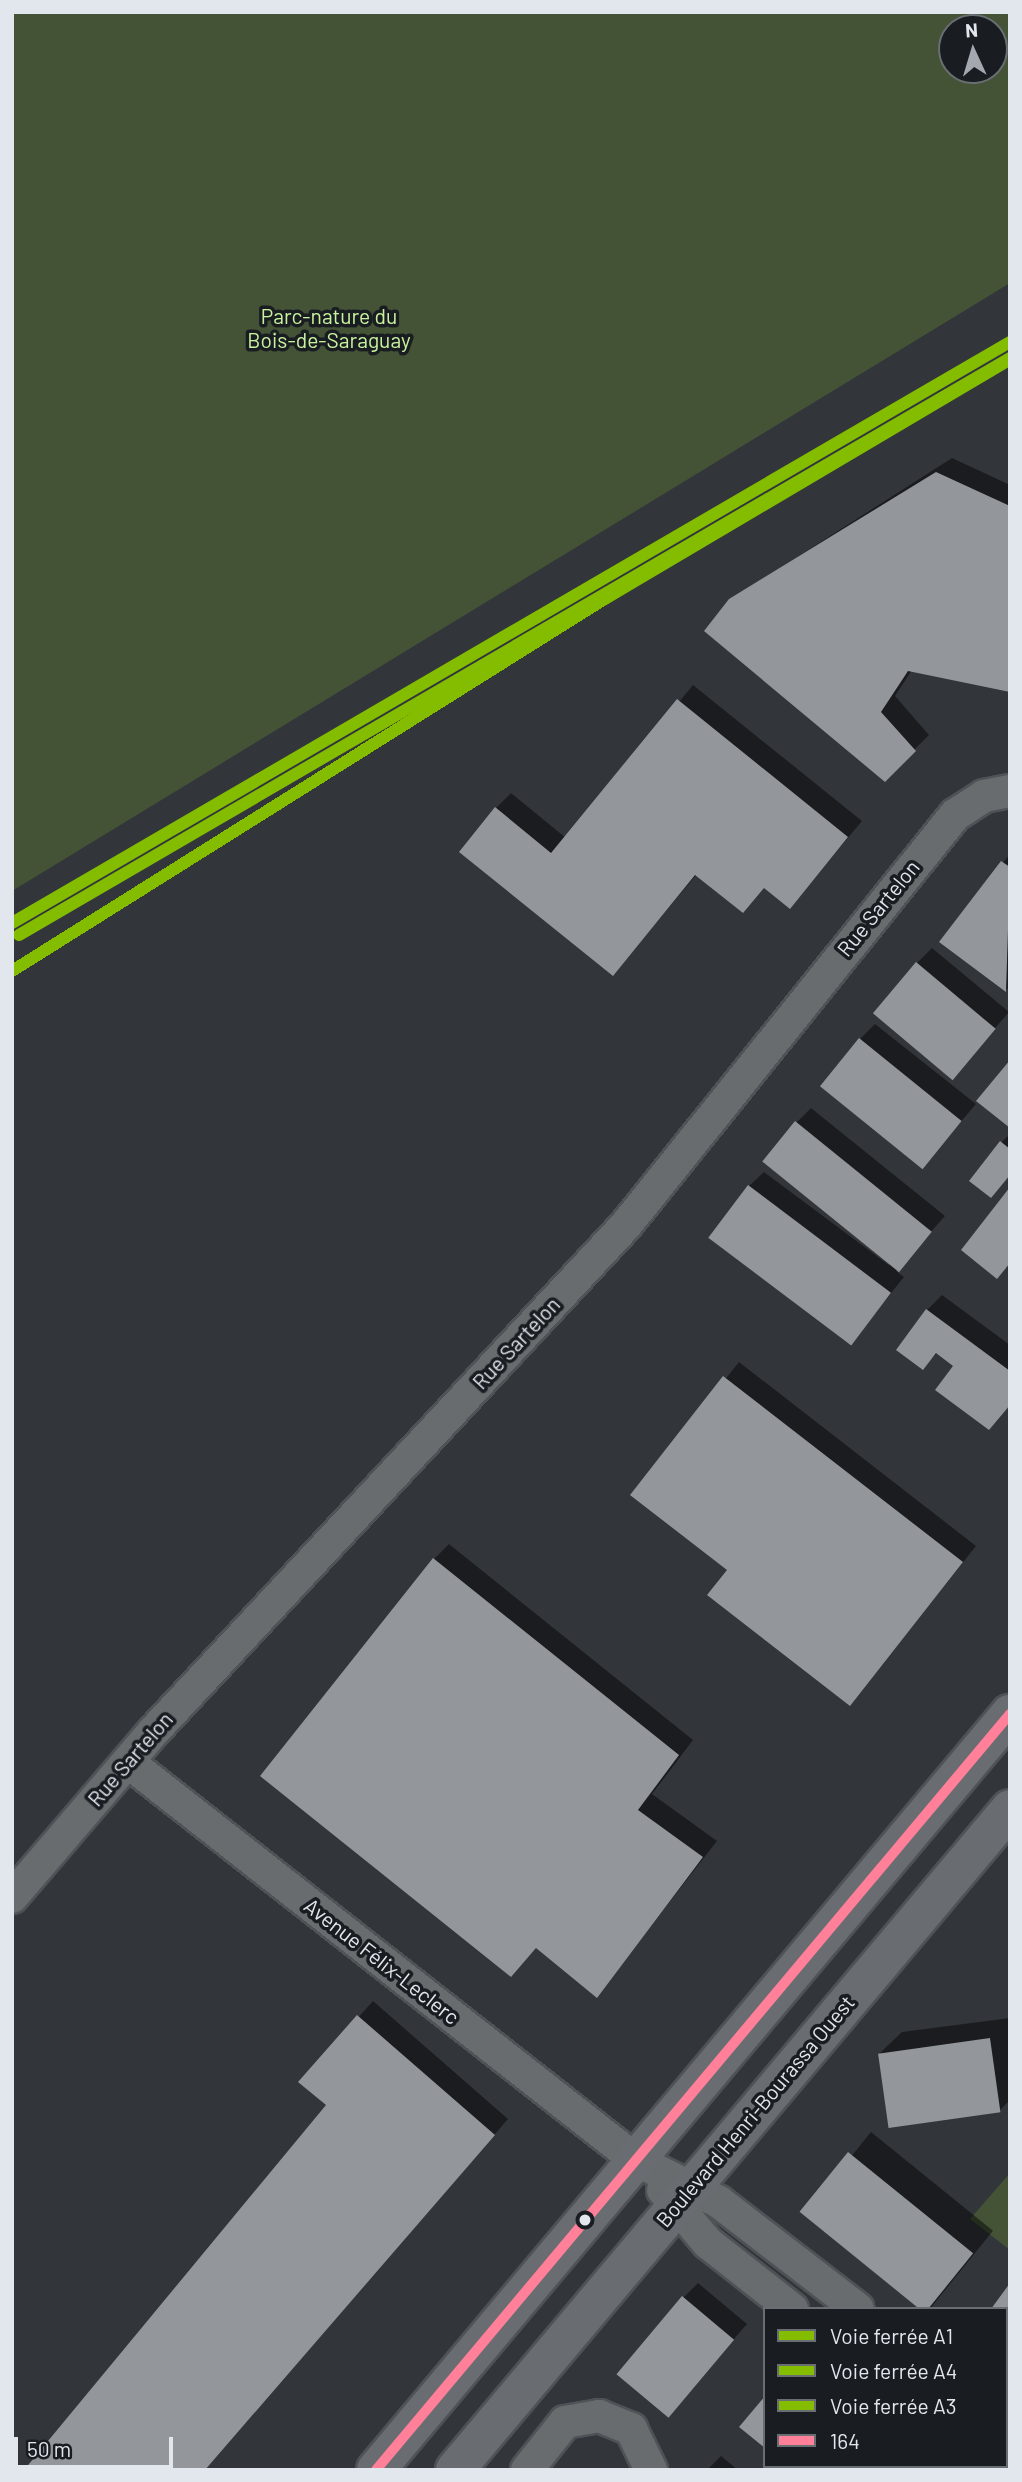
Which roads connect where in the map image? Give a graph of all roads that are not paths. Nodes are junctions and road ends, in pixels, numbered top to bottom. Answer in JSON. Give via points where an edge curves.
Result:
{"nodes":[{"id":1,"x":1010,"y":791,"type":"edge"},
{"id":2,"x":1010,"y":1714,"type":"edge"},
{"id":3,"x":128,"y":1762,"type":"junction"},
{"id":4,"x":1010,"y":1809,"type":"edge"},
{"id":5,"x":12,"y":1897,"type":"edge"},
{"id":6,"x":636,"y":2160,"type":"junction"},
{"id":7,"x":684,"y":2197,"type":"junction"},
{"id":8,"x":789,"y":2307,"type":"edge"},
{"id":9,"x":855,"y":2307,"type":"edge"},
{"id":10,"x":502,"y":2415,"type":"junction"},
{"id":11,"x":533,"y":2458,"type":"edge"},
{"id":12,"x":376,"y":2470,"type":"edge"},
{"id":13,"x":455,"y":2470,"type":"edge"},
{"id":14,"x":651,"y":2470,"type":"edge"}],
"edges":[{"from":1,"to":3,"type":"street","name":"Rue Sartelon","via":[[974,801],[950,820],[626,1225]]},
{"from":2,"to":6,"type":"main road"},
{"from":3,"to":5,"type":"street","name":"Rue Sartelon"},
{"from":3,"to":6,"type":"street","name":"Avenue Félix-Leclerc"},
{"from":4,"to":7,"type":"main road","name":"Boulevard Henri-Bourassa Ouest"},
{"from":6,"to":7,"type":"street","name":"Avenue Félix-Leclerc"},
{"from":6,"to":12,"type":"main road"},
{"from":7,"to":8,"type":"street","name":"Avenue Félix-Leclerc","via":[[708,2243]]},
{"from":7,"to":9,"type":"street","name":"Avenue Félix-Leclerc","via":[[748,2222]]},
{"from":7,"to":10,"type":"main road","name":"Boulevard Henri-Bourassa Ouest"},
{"from":10,"to":11,"type":"street"},
{"from":10,"to":13,"type":"main road","name":"Boulevard Henri-Bourassa Ouest"},
{"from":11,"to":14,"type":"street","via":[[565,2422],[599,2416],[631,2429]]}]}
